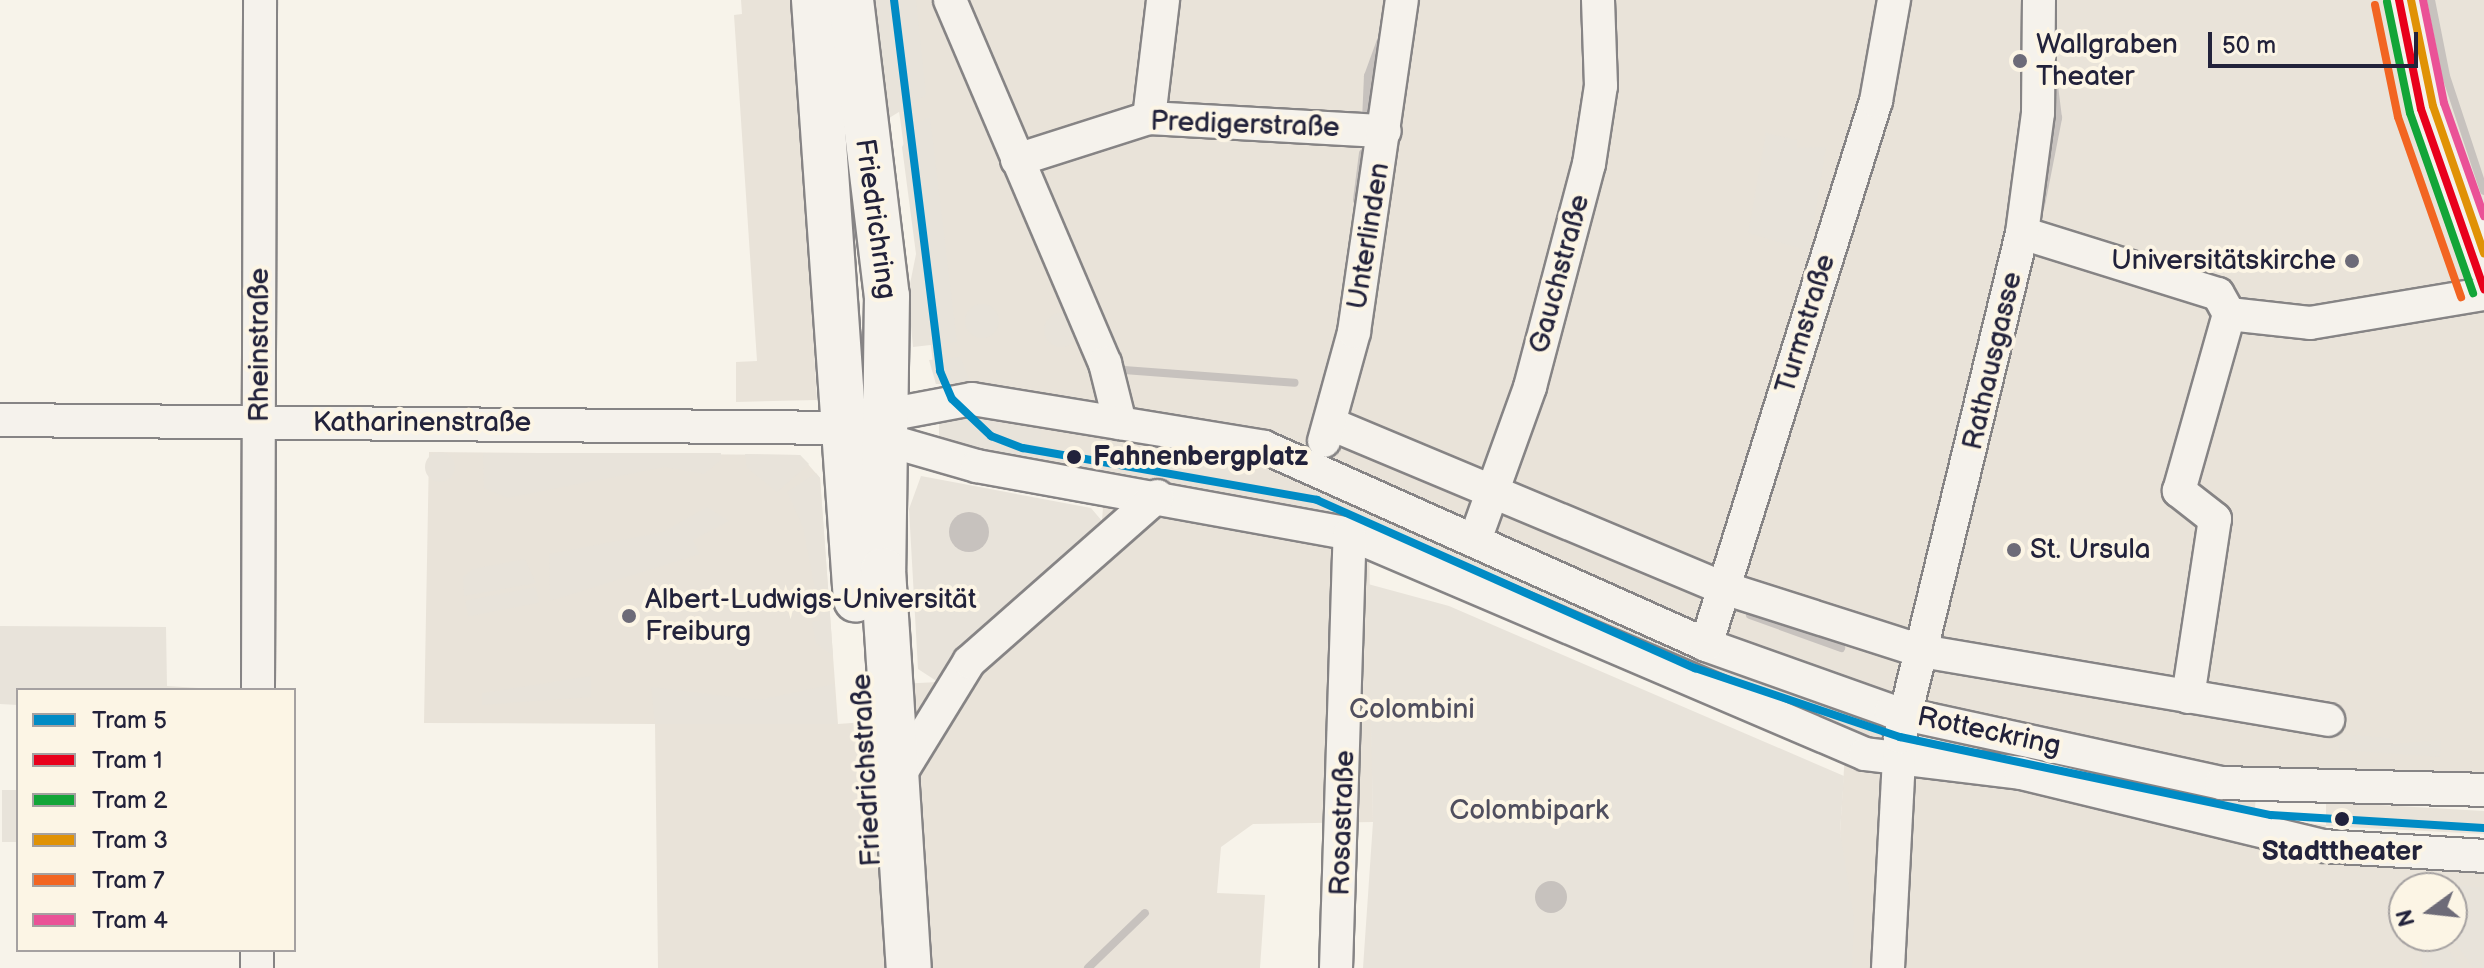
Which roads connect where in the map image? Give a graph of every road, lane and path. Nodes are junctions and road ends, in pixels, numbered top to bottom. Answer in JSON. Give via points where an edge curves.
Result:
{"nodes":[{"id":1,"x":260,"y":0,"type":"edge"},
{"id":2,"x":814,"y":0,"type":"edge"},
{"id":3,"x":851,"y":0,"type":"edge"},
{"id":4,"x":950,"y":0,"type":"edge"},
{"id":5,"x":1163,"y":0,"type":"edge"},
{"id":6,"x":1402,"y":0,"type":"edge"},
{"id":7,"x":1598,"y":0,"type":"edge"},
{"id":8,"x":1894,"y":0,"type":"edge"},
{"id":9,"x":2039,"y":0,"type":"edge"},
{"id":10,"x":2406,"y":0,"type":"edge"},
{"id":11,"x":1149,"y":118,"type":"junction"},
{"id":12,"x":1385,"y":131,"type":"junction"},
{"id":13,"x":1017,"y":160,"type":"junction"},
{"id":14,"x":2022,"y":233,"type":"junction"},
{"id":15,"x":2484,"y":268,"type":"edge"},
{"id":16,"x":2484,"y":294,"type":"edge"},
{"id":17,"x":2229,"y":314,"type":"junction"},
{"id":18,"x":1117,"y":407,"type":"junction"},
{"id":19,"x":0,"y":420,"type":"edge"},
{"id":20,"x":261,"y":422,"type":"junction"},
{"id":21,"x":887,"y":424,"type":"junction"},
{"id":22,"x":1331,"y":424,"type":"junction"},
{"id":23,"x":845,"y":428,"type":"junction"},
{"id":24,"x":1301,"y":460,"type":"junction"},
{"id":25,"x":1496,"y":489,"type":"junction"},
{"id":26,"x":1157,"y":496,"type":"junction"},
{"id":27,"x":1350,"y":534,"type":"junction"},
{"id":28,"x":1475,"y":540,"type":"junction"},
{"id":29,"x":1724,"y":588,"type":"junction"},
{"id":30,"x":1706,"y":645,"type":"junction"},
{"id":31,"x":1921,"y":651,"type":"junction"},
{"id":32,"x":258,"y":688,"type":"edge"},
{"id":33,"x":2188,"y":697,"type":"junction"},
{"id":34,"x":1905,"y":715,"type":"junction"},
{"id":35,"x":2328,"y":720,"type":"dead end"},
{"id":36,"x":1897,"y":758,"type":"junction"},
{"id":37,"x":899,"y":776,"type":"junction"},
{"id":38,"x":2484,"y":790,"type":"edge"},
{"id":39,"x":2484,"y":856,"type":"edge"},
{"id":40,"x":878,"y":968,"type":"edge"},
{"id":41,"x":909,"y":968,"type":"edge"},
{"id":42,"x":1336,"y":968,"type":"edge"},
{"id":43,"x":1888,"y":968,"type":"edge"}],
"edges":[{"from":1,"to":20,"type":"street","name":"Rheinstraße"},
{"from":2,"to":23,"type":"main road","name":"Friedrichring"},
{"from":3,"to":21,"type":"main road","name":"Friedrichring","via":[[887,296]]},
{"from":4,"to":13,"type":"street"},
{"from":5,"to":11,"type":"street"},
{"from":6,"to":12,"type":"street","name":"Unterlinden"},
{"from":7,"to":25,"type":"street","name":"Gauchstraße","via":[[1601,86],[1589,164]]},
{"from":8,"to":29,"type":"street","name":"Turmstraße","via":[[1876,101]]},
{"from":9,"to":14,"type":"street","name":"Rathausgasse","via":[[2038,113]]},
{"from":10,"to":15,"type":"street","via":[[2428,107]]},
{"from":11,"to":12,"type":"street","name":"Predigerstraße"},
{"from":11,"to":13,"type":"street","name":"Predigerstraße"},
{"from":12,"to":22,"type":"street","name":"Unterlinden","via":[[1354,332]]},
{"from":13,"to":18,"type":"street"},
{"from":14,"to":17,"type":"street","via":[[2218,294]]},
{"from":14,"to":31,"type":"street","name":"Rathausgasse"},
{"from":16,"to":17,"type":"street","via":[[2310,323]]},
{"from":17,"to":33,"type":"street","via":[[2179,491],[2215,519]]},
{"from":18,"to":21,"type":"street","via":[[972,399]]},
{"from":18,"to":24,"type":"street"},
{"from":19,"to":20,"type":"street","name":"Katharinenstraße"},
{"from":20,"to":23,"type":"street","name":"Katharinenstraße"},
{"from":20,"to":32,"type":"street","name":"Rheinstraße"},
{"from":21,"to":23,"type":"street"},
{"from":21,"to":26,"type":"street","via":[[977,466]]},
{"from":21,"to":37,"type":"main road","name":"Friedrichstraße","via":[[883,570]]},
{"from":22,"to":24,"type":"street","name":"Unterlinden"},
{"from":22,"to":25,"type":"street"},
{"from":23,"to":40,"type":"main road","name":"Friedrichstraße"},
{"from":24,"to":28,"type":"street","name":"Rotteckring"},
{"from":25,"to":28,"type":"street","name":"Gauchstraße"},
{"from":25,"to":29,"type":"street"},
{"from":26,"to":27,"type":"street"},
{"from":26,"to":37,"type":"street","via":[[969,662]]},
{"from":27,"to":36,"type":"street","name":"Rotteckring","via":[[1844,747]]},
{"from":27,"to":42,"type":"street","name":"Rosastraße"},
{"from":28,"to":30,"type":"street","name":"Rotteckring"},
{"from":29,"to":30,"type":"street","name":"Turmstraße"},
{"from":29,"to":31,"type":"street"},
{"from":30,"to":34,"type":"street","name":"Rotteckring"},
{"from":31,"to":33,"type":"street"},
{"from":31,"to":34,"type":"street","name":"Rathausgasse"},
{"from":33,"to":35,"type":"street"},
{"from":34,"to":36,"type":"street","name":"Rathausgasse"},
{"from":34,"to":38,"type":"street","name":"Rotteckring","via":[[2221,783],[2271,789],[2324,782]]},
{"from":36,"to":39,"type":"street","name":"Rotteckring","via":[[2021,773],[2322,846]]},
{"from":36,"to":43,"type":"street","name":"Rathausgasse"},
{"from":37,"to":41,"type":"main road","name":"Friedrichstraße"}]}
